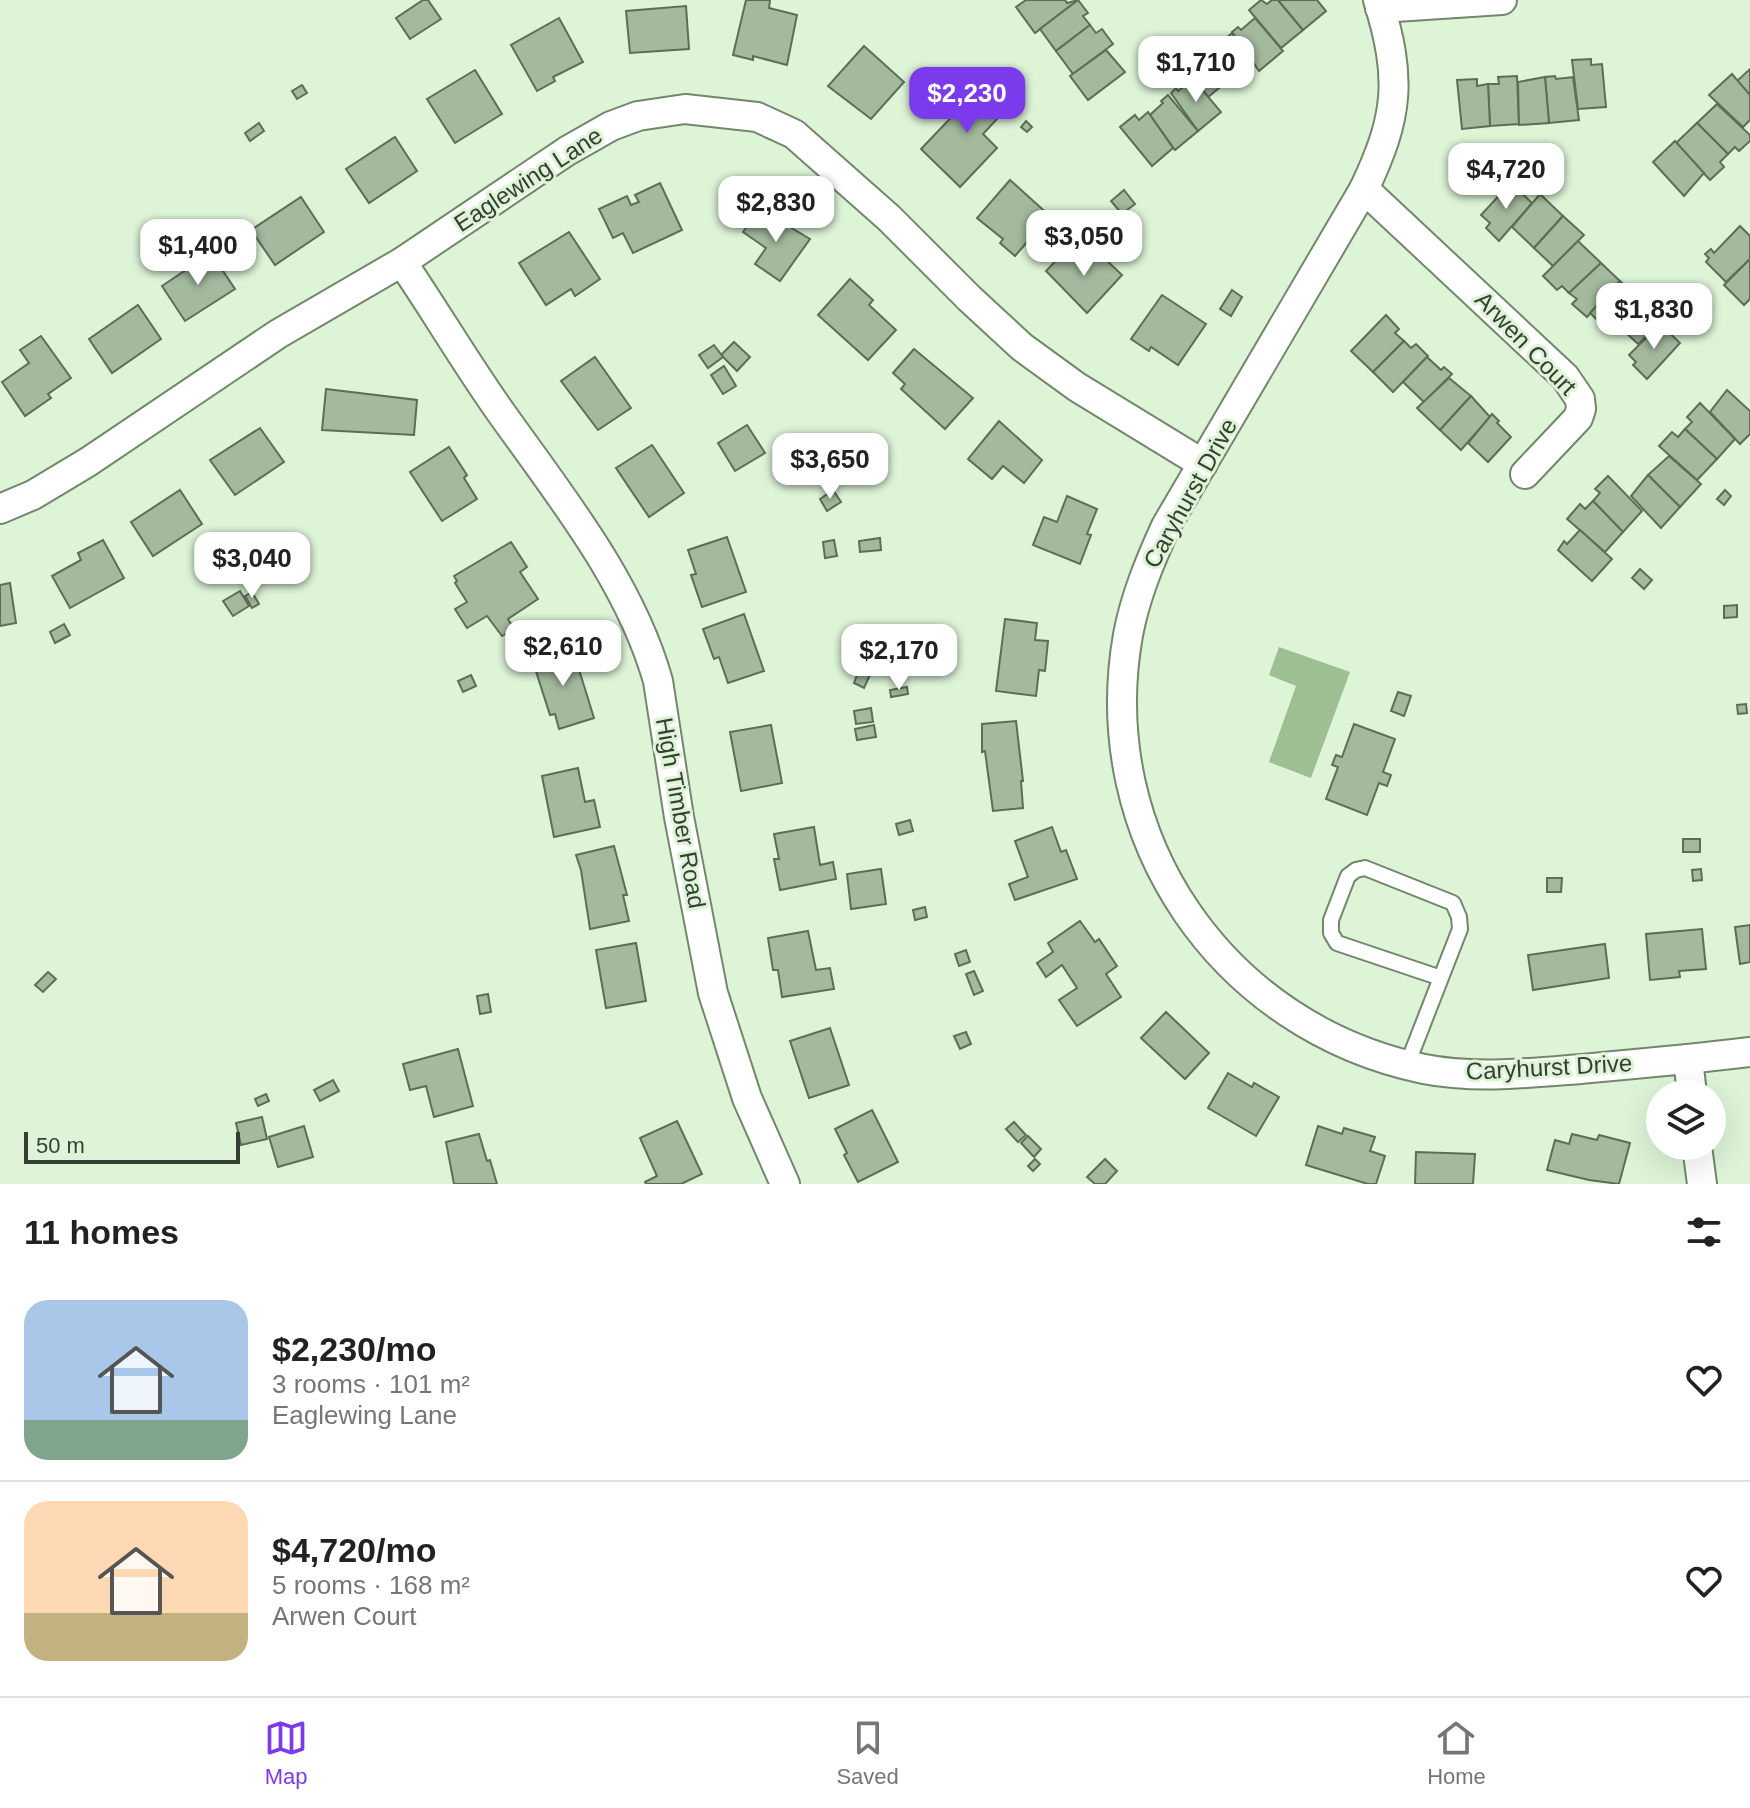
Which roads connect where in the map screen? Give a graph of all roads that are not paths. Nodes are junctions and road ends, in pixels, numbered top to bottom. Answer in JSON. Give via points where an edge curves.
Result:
{"nodes":[{"id":1,"x":1502,"y":0,"type":"edge"},
{"id":2,"x":1379,"y":4,"type":"edge"},
{"id":3,"x":1364,"y":189,"type":"junction"},
{"id":4,"x":402,"y":262,"type":"junction"},
{"id":5,"x":1203,"y":464,"type":"junction"},
{"id":6,"x":1525,"y":474,"type":"dead end"},
{"id":7,"x":0,"y":509,"type":"edge"},
{"id":8,"x":1441,"y":978,"type":"junction"},
{"id":9,"x":1750,"y":1052,"type":"edge"},
{"id":10,"x":1688,"y":1059,"type":"junction"},
{"id":11,"x":1407,"y":1065,"type":"junction"},
{"id":12,"x":1690,"y":1080,"type":"edge"},
{"id":13,"x":1699,"y":1160,"type":"edge"},
{"id":14,"x":785,"y":1184,"type":"edge"},
{"id":15,"x":1702,"y":1184,"type":"edge"}],
"edges":[{"from":1,"to":2,"type":"street"},
{"from":2,"to":3,"type":"street","name":"Caryhurst Drive","via":[[1393,68],[1393,109],[1385,144]]},
{"from":3,"to":5,"type":"street","name":"Caryhurst Drive"},
{"from":3,"to":6,"type":"street","name":"Arwen Court","via":[[1574,387],[1580,399],[1578,418]]},
{"from":4,"to":5,"type":"street","name":"Eaglewing Lane","via":[[611,126],[685,109],[757,117],[814,150],[1022,347]]},
{"from":4,"to":7,"type":"street","name":"Eaglewing Lane","via":[[278,334],[88,462]]},
{"from":4,"to":14,"type":"street","name":"High Timber Road","via":[[602,560],[647,647],[658,681],[713,993],[747,1098]]},
{"from":5,"to":11,"type":"street","name":"Caryhurst Drive","via":[[1166,526],[1145,574],[1129,632],[1123,722],[1140,817],[1163,875],[1191,920],[1256,990],[1333,1038]]},
{"from":8,"to":8,"type":"lane","via":[[1460,929],[1453,903],[1365,868],[1348,876],[1331,920],[1337,943]]},
{"from":8,"to":11,"type":"lane"},
{"from":9,"to":10,"type":"street","name":"Caryhurst Drive"},
{"from":10,"to":11,"type":"street","name":"Caryhurst Drive","via":[[1499,1074]]},
{"from":10,"to":12,"type":"street"},
{"from":13,"to":15,"type":"street"}]}
